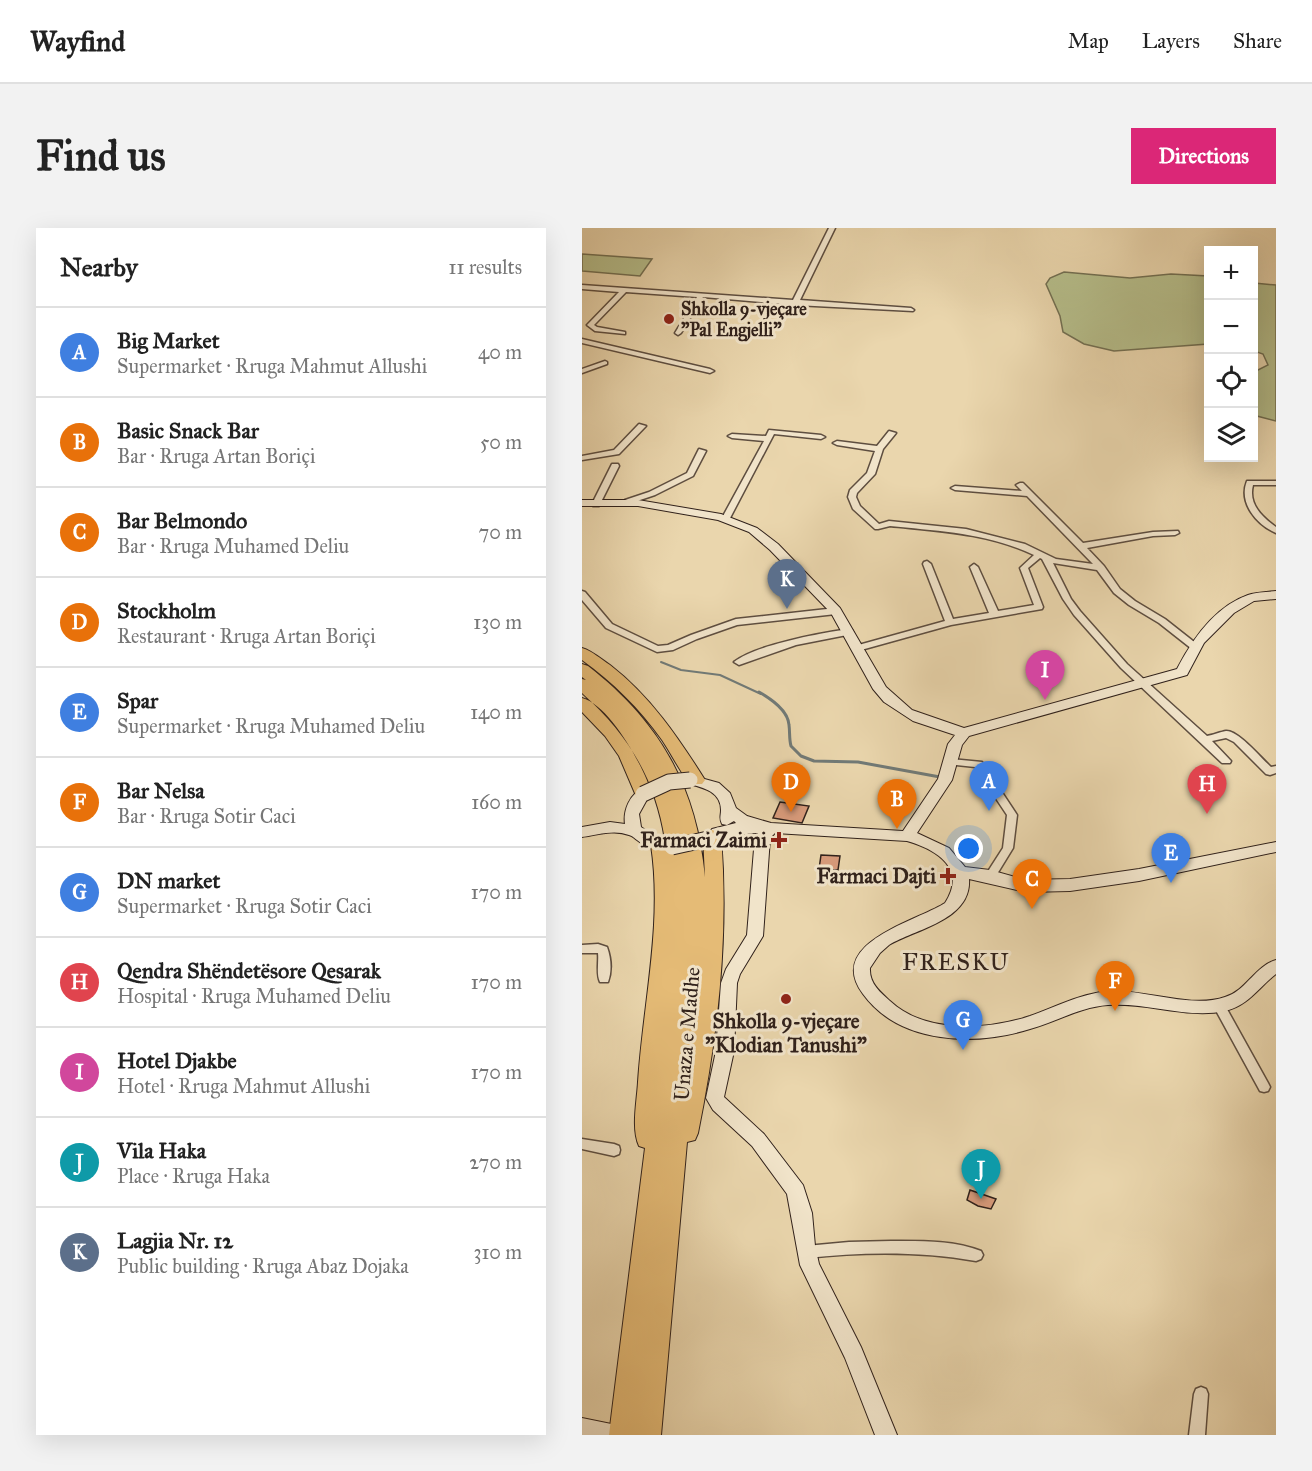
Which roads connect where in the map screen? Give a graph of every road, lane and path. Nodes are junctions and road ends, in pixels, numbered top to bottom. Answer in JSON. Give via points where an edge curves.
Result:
{"nodes":[{"id":1,"x":832,"y":228,"type":"edge"},
{"id":2,"x":582,"y":287,"type":"edge"},
{"id":3,"x":624,"y":290,"type":"junction"},
{"id":4,"x":700,"y":297,"type":"junction"},
{"id":5,"x":795,"y":303,"type":"junction"},
{"id":6,"x":911,"y":310,"type":"dead end"},
{"id":7,"x":622,"y":333,"type":"dead end"},
{"id":8,"x":678,"y":333,"type":"dead end"},
{"id":9,"x":582,"y":341,"type":"edge"},
{"id":10,"x":605,"y":363,"type":"dead end"},
{"id":11,"x":582,"y":371,"type":"edge"},
{"id":12,"x":710,"y":371,"type":"dead end"},
{"id":13,"x":642,"y":426,"type":"dead end"},
{"id":14,"x":892,"y":433,"type":"dead end"},
{"id":15,"x":771,"y":435,"type":"junction"},
{"id":16,"x":732,"y":436,"type":"dead end"},
{"id":17,"x":821,"y":437,"type":"dead end"},
{"id":18,"x":837,"y":443,"type":"dead end"},
{"id":19,"x":879,"y":449,"type":"junction"},
{"id":20,"x":702,"y":451,"type":"dead end"},
{"id":21,"x":582,"y":458,"type":"edge"},
{"id":22,"x":615,"y":466,"type":"dead end"},
{"id":23,"x":1276,"y":483,"type":"edge"},
{"id":24,"x":1020,"y":485,"type":"dead end"},
{"id":25,"x":955,"y":488,"type":"dead end"},
{"id":26,"x":1027,"y":494,"type":"junction"},
{"id":27,"x":628,"y":502,"type":"junction"},
{"id":28,"x":582,"y":503,"type":"edge"},
{"id":29,"x":596,"y":504,"type":"junction"},
{"id":30,"x":726,"y":518,"type":"junction"},
{"id":31,"x":1276,"y":531,"type":"edge"},
{"id":32,"x":1175,"y":533,"type":"dead end"},
{"id":33,"x":1082,"y":546,"type":"junction"},
{"id":34,"x":1043,"y":556,"type":"junction"},
{"id":35,"x":927,"y":564,"type":"dead end"},
{"id":36,"x":974,"y":567,"type":"dead end"},
{"id":37,"x":1101,"y":568,"type":"junction"},
{"id":38,"x":582,"y":594,"type":"edge"},
{"id":39,"x":1276,"y":595,"type":"edge"},
{"id":40,"x":836,"y":611,"type":"junction"},
{"id":41,"x":994,"y":613,"type":"junction"},
{"id":42,"x":950,"y":622,"type":"junction"},
{"id":43,"x":849,"y":632,"type":"junction"},
{"id":44,"x":1195,"y":647,"type":"junction"},
{"id":45,"x":858,"y":648,"type":"junction"},
{"id":46,"x":582,"y":653,"type":"edge"},
{"id":47,"x":739,"y":662,"type":"dead end"},
{"id":48,"x":582,"y":669,"type":"edge"},
{"id":49,"x":1142,"y":683,"type":"junction"},
{"id":50,"x":582,"y":684,"type":"edge"},
{"id":51,"x":582,"y":703,"type":"edge"},
{"id":52,"x":964,"y":733,"type":"junction"},
{"id":53,"x":1204,"y":740,"type":"junction"},
{"id":54,"x":1226,"y":761,"type":"dead end"},
{"id":55,"x":1276,"y":769,"type":"edge"},
{"id":56,"x":948,"y":771,"type":"junction"},
{"id":57,"x":693,"y":780,"type":"junction"},
{"id":58,"x":643,"y":794,"type":"junction"},
{"id":59,"x":632,"y":809,"type":"junction"},
{"id":60,"x":729,"y":811,"type":"junction"},
{"id":61,"x":582,"y":823,"type":"edge"},
{"id":62,"x":776,"y":829,"type":"junction"},
{"id":63,"x":634,"y":830,"type":"junction"},
{"id":64,"x":582,"y":832,"type":"edge"},
{"id":65,"x":712,"y":836,"type":"junction"},
{"id":66,"x":907,"y":837,"type":"junction"},
{"id":67,"x":660,"y":845,"type":"junction"},
{"id":68,"x":1276,"y":847,"type":"edge"},
{"id":69,"x":962,"y":872,"type":"junction"},
{"id":70,"x":990,"y":876,"type":"junction"},
{"id":71,"x":582,"y":950,"type":"edge"},
{"id":72,"x":1276,"y":966,"type":"edge"},
{"id":73,"x":604,"y":979,"type":"dead end"},
{"id":74,"x":1220,"y":1005,"type":"junction"},
{"id":75,"x":1264,"y":1087,"type":"dead end"},
{"id":76,"x":582,"y":1144,"type":"edge"},
{"id":77,"x":614,"y":1150,"type":"dead end"},
{"id":78,"x":672,"y":1193,"type":"junction"},
{"id":79,"x":647,"y":1228,"type":"junction"},
{"id":80,"x":806,"y":1252,"type":"junction"},
{"id":81,"x":976,"y":1255,"type":"dead end"},
{"id":82,"x":644,"y":1350,"type":"junction"},
{"id":83,"x":1201,"y":1394,"type":"dead end"},
{"id":84,"x":582,"y":1429,"type":"edge"},
{"id":85,"x":620,"y":1435,"type":"edge"},
{"id":86,"x":648,"y":1435,"type":"edge"},
{"id":87,"x":886,"y":1435,"type":"edge"},
{"id":88,"x":1197,"y":1435,"type":"edge"}],
"edges":[{"from":1,"to":5,"type":"street"},
{"from":2,"to":3,"type":"street"},
{"from":3,"to":4,"type":"street"},
{"from":3,"to":7,"type":"street","via":[[590,325]]},
{"from":4,"to":5,"type":"street"},
{"from":4,"to":8,"type":"street"},
{"from":5,"to":6,"type":"street"},
{"from":9,"to":12,"type":"street"},
{"from":10,"to":11,"type":"street"},
{"from":13,"to":21,"type":"street","via":[[616,452]]},
{"from":14,"to":19,"type":"street"},
{"from":15,"to":16,"type":"street"},
{"from":15,"to":17,"type":"street"},
{"from":15,"to":30,"type":"street"},
{"from":18,"to":19,"type":"street"},
{"from":19,"to":34,"type":"street","via":[[871,474],[852,497],[856,507],[878,527],[889,523],[966,531],[1022,546]]},
{"from":20,"to":27,"type":"street","via":[[690,474],[654,494]]},
{"from":22,"to":29,"type":"street"},
{"from":23,"to":31,"type":"street","via":[[1250,483],[1248,487],[1253,512]]},
{"from":24,"to":26,"type":"street"},
{"from":25,"to":26,"type":"street"},
{"from":26,"to":33,"type":"street"},
{"from":27,"to":29,"type":"street"},
{"from":27,"to":30,"type":"street"},
{"from":28,"to":29,"type":"street"},
{"from":30,"to":40,"type":"street","via":[[763,537]]},
{"from":32,"to":33,"type":"street"},
{"from":33,"to":37,"type":"street"},
{"from":34,"to":37,"type":"street","via":[[1066,564]]},
{"from":34,"to":41,"type":"street","via":[[1024,568],[1039,607]]},
{"from":34,"to":49,"type":"street","via":[[1067,599]]},
{"from":35,"to":42,"type":"street"},
{"from":36,"to":41,"type":"street"},
{"from":37,"to":44,"type":"street","via":[[1124,597]]},
{"from":38,"to":40,"type":"street","via":[[609,626],[657,649],[670,648],[726,624]]},
{"from":39,"to":44,"type":"street","via":[[1257,596],[1238,604]]},
{"from":40,"to":43,"type":"street"},
{"from":41,"to":42,"type":"street"},
{"from":42,"to":45,"type":"street"},
{"from":43,"to":45,"type":"street"},
{"from":43,"to":47,"type":"street","via":[[817,636]]},
{"from":44,"to":49,"type":"street","via":[[1182,672]]},
{"from":45,"to":52,"type":"street","via":[[880,689],[898,708]]},
{"from":46,"to":57,"type":"highway","via":[[616,678],[656,720]]},
{"from":48,"to":78,"type":"highway","name":"Unaza e Madhe","via":[[627,708],[658,751],[687,817],[694,852],[696,928]]},
{"from":49,"to":52,"type":"street"},
{"from":49,"to":53,"type":"street"},
{"from":50,"to":79,"type":"highway","via":[[624,727],[643,754],[664,799],[678,854],[679,948]]},
{"from":51,"to":58,"type":"highway","via":[[630,760]]},
{"from":52,"to":56,"type":"street","via":[[955,744]]},
{"from":53,"to":54,"type":"street"},
{"from":53,"to":55,"type":"street","via":[[1227,734],[1270,772]]},
{"from":56,"to":66,"type":"street"},
{"from":56,"to":70,"type":"street","via":[[978,764],[1012,815],[1008,848]]},
{"from":57,"to":58,"type":"street","bridge":true,"via":[[669,782]]},
{"from":57,"to":60,"type":"street","via":[[719,789],[728,800]]},
{"from":58,"to":59,"type":"street"},
{"from":59,"to":61,"type":"street"},
{"from":59,"to":63,"type":"street"},
{"from":60,"to":62,"type":"street","via":[[742,820]]},
{"from":60,"to":65,"type":"street","via":[[725,824]]},
{"from":62,"to":65,"type":"street","via":[[739,828]]},
{"from":62,"to":66,"type":"street"},
{"from":62,"to":80,"type":"street","via":[[763,837],[755,936],[729,983],[725,1051],[715,1098],[758,1140],[796,1191]]},
{"from":63,"to":64,"type":"street","via":[[610,827]]},
{"from":63,"to":67,"type":"street"},
{"from":65,"to":67,"type":"street","bridge":true,"via":[[684,846]]},
{"from":65,"to":78,"type":"highway","via":[[716,903],[707,1029]]},
{"from":66,"to":69,"type":"street","via":[[939,848]]},
{"from":67,"to":79,"type":"highway","via":[[666,890],[650,1059]]},
{"from":68,"to":70,"type":"street","via":[[1070,885],[1026,886]]},
{"from":69,"to":70,"type":"street"},
{"from":69,"to":74,"type":"street","via":[[960,892],[951,907],[884,941],[862,964],[863,982],[878,1002],[901,1017],[932,1030],[974,1031],[1017,1026],[1078,1004],[1109,998]]},
{"from":71,"to":73,"type":"street","via":[[603,950]]},
{"from":72,"to":74,"type":"street","via":[[1240,997]]},
{"from":74,"to":75,"type":"street"},
{"from":76,"to":77,"type":"street"},
{"from":78,"to":82,"type":"highway","name":"Unaza e Madhe"},
{"from":79,"to":82,"type":"highway"},
{"from":80,"to":81,"type":"street","via":[[907,1246]]},
{"from":80,"to":87,"type":"street","via":[[854,1354]]},
{"from":82,"to":85,"type":"highway","name":"Unaza e Madhe"},
{"from":82,"to":86,"type":"highway","name":"Unaza e Madhe"},
{"from":83,"to":88,"type":"street"},
{"from":84,"to":85,"type":"street"}]}
